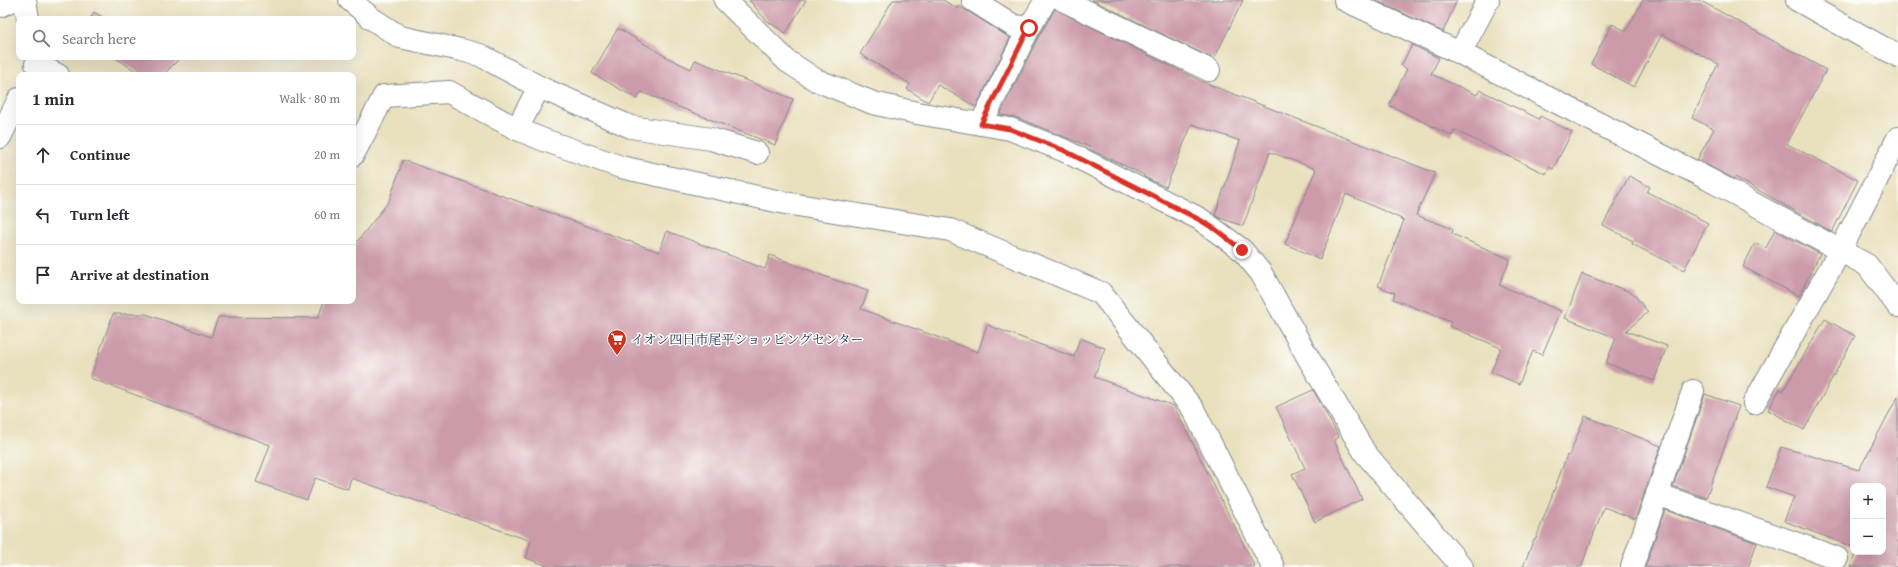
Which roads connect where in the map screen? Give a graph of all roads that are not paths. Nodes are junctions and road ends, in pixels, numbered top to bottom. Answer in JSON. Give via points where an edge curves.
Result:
{"nodes":[{"id":1,"x":14,"y":0,"type":"edge"},
{"id":2,"x":25,"y":0,"type":"edge"},
{"id":3,"x":350,"y":0,"type":"edge"},
{"id":4,"x":725,"y":0,"type":"edge"},
{"id":5,"x":974,"y":0,"type":"edge"},
{"id":6,"x":1046,"y":0,"type":"edge"},
{"id":7,"x":1063,"y":0,"type":"edge"},
{"id":8,"x":1345,"y":0,"type":"edge"},
{"id":9,"x":1488,"y":0,"type":"edge"},
{"id":10,"x":1797,"y":0,"type":"edge"},
{"id":11,"x":0,"y":6,"type":"edge"},
{"id":12,"x":28,"y":16,"type":"edge"},
{"id":13,"x":1029,"y":28,"type":"junction"},
{"id":14,"x":1460,"y":54,"type":"junction"},
{"id":15,"x":1898,"y":56,"type":"edge"},
{"id":16,"x":34,"y":65,"type":"edge"},
{"id":17,"x":1210,"y":70,"type":"dead end"},
{"id":18,"x":51,"y":72,"type":"edge"},
{"id":19,"x":545,"y":90,"type":"junction"},
{"id":20,"x":16,"y":105,"type":"edge"},
{"id":21,"x":981,"y":124,"type":"junction"},
{"id":22,"x":517,"y":129,"type":"junction"},
{"id":23,"x":0,"y":137,"type":"edge"},
{"id":24,"x":1898,"y":138,"type":"edge"},
{"id":25,"x":356,"y":149,"type":"edge"},
{"id":26,"x":757,"y":153,"type":"dead end"},
{"id":27,"x":1840,"y":251,"type":"junction"},
{"id":28,"x":1898,"y":306,"type":"edge"},
{"id":29,"x":1694,"y":391,"type":"dead end"},
{"id":30,"x":1754,"y":403,"type":"dead end"},
{"id":31,"x":1657,"y":494,"type":"junction"},
{"id":32,"x":1838,"y":558,"type":"dead end"},
{"id":33,"x":1273,"y":567,"type":"edge"},
{"id":34,"x":1462,"y":567,"type":"edge"},
{"id":35,"x":1632,"y":567,"type":"edge"}],
"edges":[{"from":1,"to":11,"type":"street"},
{"from":2,"to":12,"type":"street"},
{"from":3,"to":19,"type":"street","via":[[400,37],[480,55]]},
{"from":4,"to":21,"type":"street","via":[[787,61],[816,80],[873,103]]},
{"from":5,"to":13,"type":"street","via":[[1014,26]]},
{"from":6,"to":13,"type":"street"},
{"from":7,"to":17,"type":"street"},
{"from":8,"to":14,"type":"street"},
{"from":9,"to":14,"type":"street"},
{"from":10,"to":15,"type":"street"},
{"from":13,"to":21,"type":"street"},
{"from":14,"to":27,"type":"street","via":[[1701,176]]},
{"from":16,"to":18,"type":"street"},
{"from":19,"to":22,"type":"street"},
{"from":19,"to":26,"type":"street","via":[[631,127],[711,139]]},
{"from":20,"to":23,"type":"street"},
{"from":21,"to":34,"type":"street","via":[[1010,129],[1063,150],[1200,220],[1242,250],[1261,273],[1366,453]]},
{"from":22,"to":25,"type":"street","via":[[449,92],[384,96]]},
{"from":22,"to":33,"type":"street","via":[[621,167],[785,203],[950,230],[1101,293],[1193,409]]},
{"from":24,"to":27,"type":"street"},
{"from":27,"to":28,"type":"street","via":[[1867,265]]},
{"from":27,"to":30,"type":"street"},
{"from":29,"to":31,"type":"street"},
{"from":31,"to":32,"type":"street"},
{"from":31,"to":35,"type":"street"}]}
